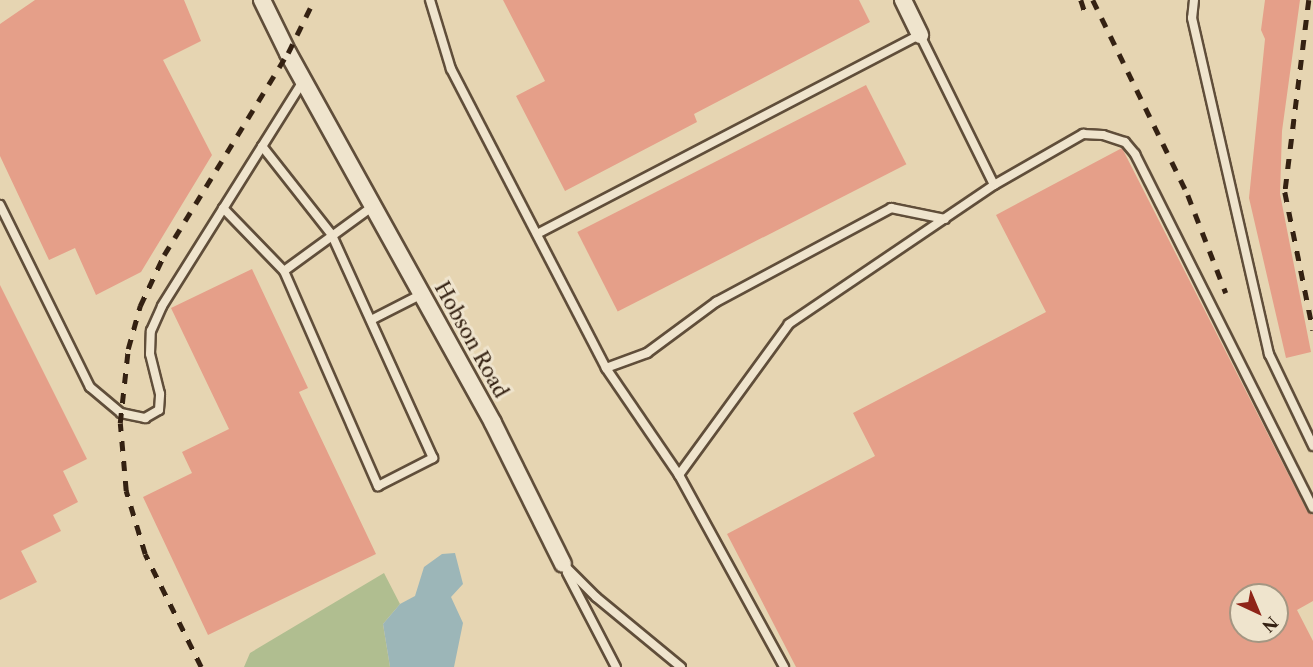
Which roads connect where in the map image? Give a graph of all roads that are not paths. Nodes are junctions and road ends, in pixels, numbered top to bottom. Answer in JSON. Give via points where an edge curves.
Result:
{"nodes":[{"id":1,"x":262,"y":0,"type":"edge"},
{"id":2,"x":430,"y":0,"type":"edge"},
{"id":3,"x":903,"y":0,"type":"edge"},
{"id":4,"x":1194,"y":0,"type":"edge"},
{"id":5,"x":920,"y":35,"type":"junction"},
{"id":6,"x":303,"y":81,"type":"junction"},
{"id":7,"x":262,"y":146,"type":"junction"},
{"id":8,"x":994,"y":185,"type":"junction"},
{"id":9,"x":0,"y":205,"type":"edge"},
{"id":10,"x":373,"y":206,"type":"junction"},
{"id":11,"x":223,"y":208,"type":"junction"},
{"id":12,"x":945,"y":219,"type":"junction"},
{"id":13,"x":537,"y":234,"type":"junction"},
{"id":14,"x":332,"y":235,"type":"junction"},
{"id":15,"x":284,"y":271,"type":"junction"},
{"id":16,"x":422,"y":294,"type":"junction"},
{"id":17,"x":371,"y":320,"type":"junction"},
{"id":18,"x":606,"y":368,"type":"junction"},
{"id":19,"x":1313,"y":446,"type":"edge"},
{"id":20,"x":679,"y":475,"type":"junction"},
{"id":21,"x":1313,"y":508,"type":"edge"},
{"id":22,"x":563,"y":564,"type":"junction"},
{"id":23,"x":616,"y":667,"type":"edge"},
{"id":24,"x":681,"y":667,"type":"edge"},
{"id":25,"x":784,"y":667,"type":"edge"}],
"edges":[{"from":1,"to":6,"type":"street","name":"Hobson Road"},
{"from":2,"to":13,"type":"lane","via":[[450,69]]},
{"from":3,"to":5,"type":"street"},
{"from":4,"to":19,"type":"lane","via":[[1192,18],[1269,354]]},
{"from":5,"to":8,"type":"lane"},
{"from":5,"to":13,"type":"lane"},
{"from":6,"to":7,"type":"lane"},
{"from":6,"to":10,"type":"street","name":"Hobson Road"},
{"from":7,"to":11,"type":"lane"},
{"from":7,"to":14,"type":"lane"},
{"from":8,"to":12,"type":"lane"},
{"from":8,"to":21,"type":"lane","via":[[1083,134],[1125,142],[1135,154]]},
{"from":9,"to":11,"type":"lane","via":[[90,387],[121,413],[145,418],[159,410],[160,394],[150,354],[151,331],[162,306]]},
{"from":10,"to":14,"type":"lane"},
{"from":10,"to":16,"type":"street","name":"Hobson Road"},
{"from":11,"to":15,"type":"lane"},
{"from":12,"to":18,"type":"lane","via":[[891,208],[716,302],[647,354]]},
{"from":12,"to":20,"type":"lane","via":[[789,324]]},
{"from":13,"to":18,"type":"lane"},
{"from":14,"to":15,"type":"lane"},
{"from":14,"to":17,"type":"lane"},
{"from":15,"to":17,"type":"lane","via":[[378,486],[433,458]]},
{"from":16,"to":17,"type":"lane"},
{"from":16,"to":22,"type":"street","name":"Hobson Road"},
{"from":18,"to":20,"type":"lane"},
{"from":20,"to":25,"type":"lane"},
{"from":22,"to":23,"type":"lane"},
{"from":22,"to":24,"type":"lane","name":"Hobson Road","via":[[596,597]]}]}
